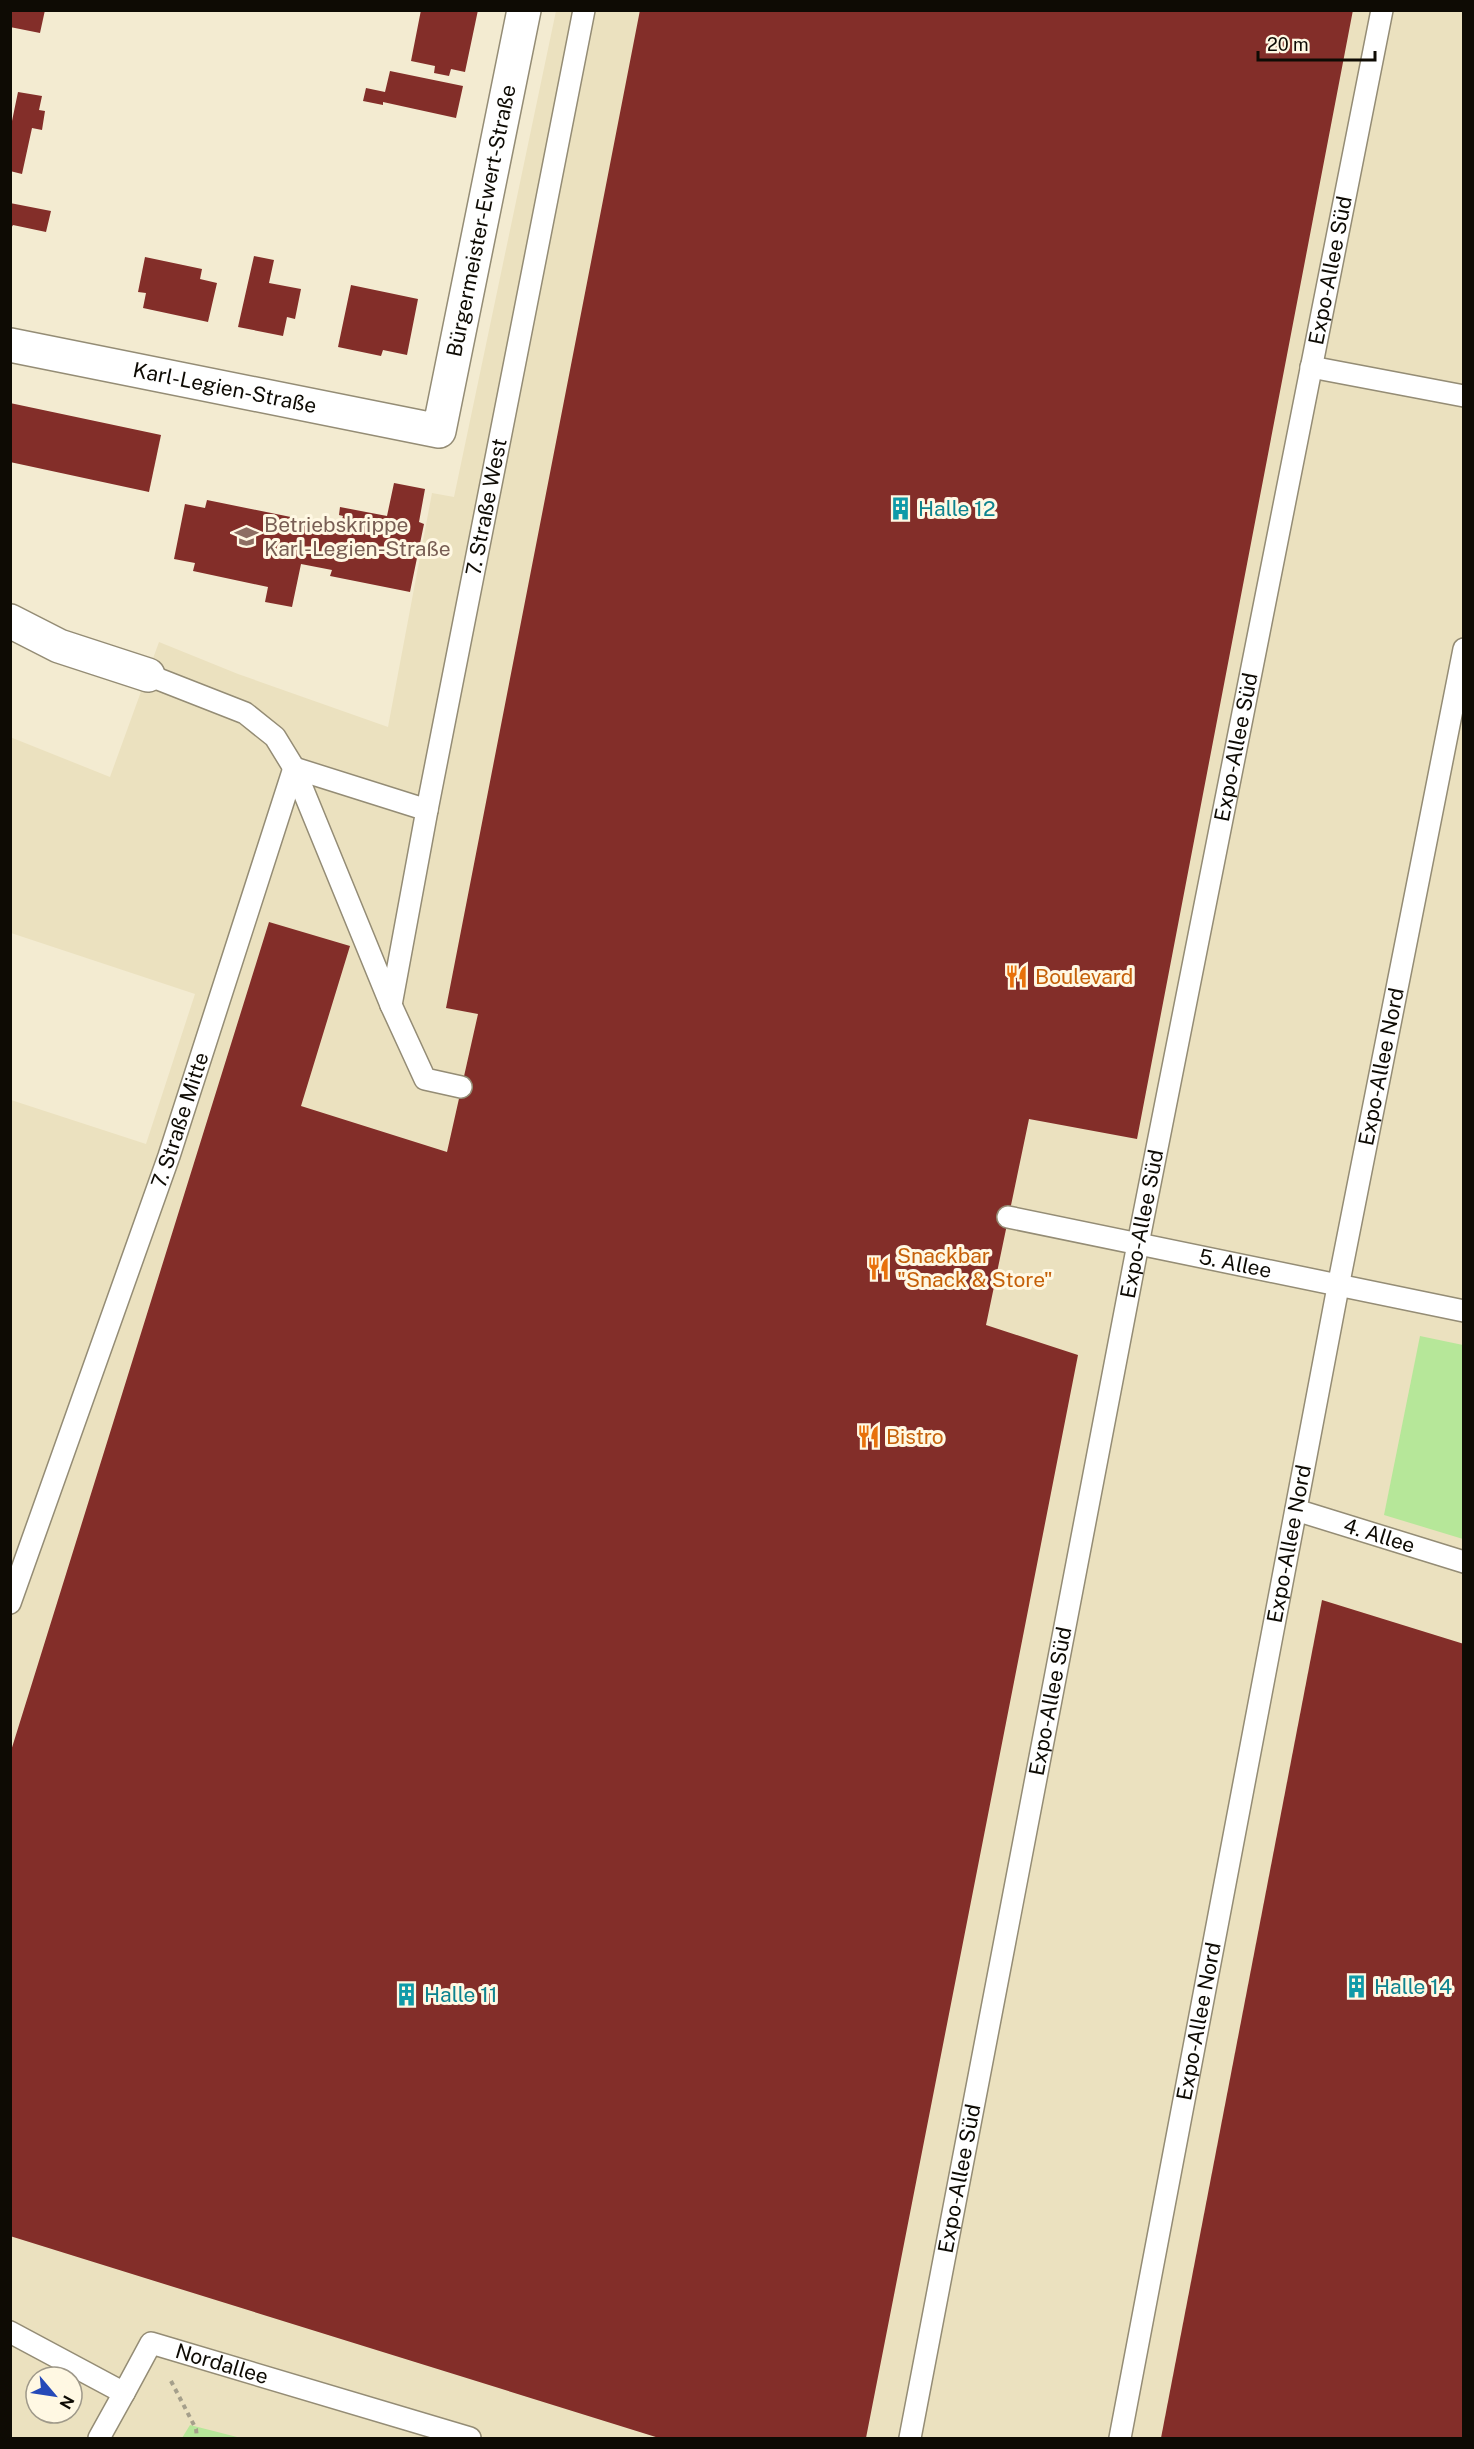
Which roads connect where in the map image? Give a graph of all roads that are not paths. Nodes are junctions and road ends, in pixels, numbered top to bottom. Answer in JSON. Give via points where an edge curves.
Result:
{"nodes":[{"id":1,"x":524,"y":10,"type":"edge"},
{"id":2,"x":584,"y":10,"type":"edge"},
{"id":3,"x":1382,"y":10,"type":"edge"},
{"id":4,"x":10,"y":345,"type":"edge"},
{"id":5,"x":1311,"y":367,"type":"junction"},
{"id":6,"x":1464,"y":396,"type":"edge"},
{"id":7,"x":438,"y":431,"type":"joint"},
{"id":8,"x":10,"y":621,"type":"edge"},
{"id":9,"x":1464,"y":649,"type":"edge"},
{"id":10,"x":148,"y":675,"type":"joint"},
{"id":11,"x":294,"y":768,"type":"junction"},
{"id":12,"x":427,"y":810,"type":"junction"},
{"id":13,"x":391,"y":1005,"type":"junction"},
{"id":14,"x":461,"y":1087,"type":"dead end"},
{"id":15,"x":1008,"y":1217,"type":"dead end"},
{"id":16,"x":1138,"y":1244,"type":"junction"},
{"id":17,"x":1338,"y":1287,"type":"junction"},
{"id":18,"x":1464,"y":1311,"type":"edge"},
{"id":19,"x":1296,"y":1510,"type":"junction"},
{"id":20,"x":1464,"y":1562,"type":"edge"},
{"id":21,"x":10,"y":1603,"type":"edge"},
{"id":22,"x":10,"y":2332,"type":"edge"},
{"id":23,"x":124,"y":2393,"type":"junction"},
{"id":24,"x":99,"y":2439,"type":"edge"},
{"id":25,"x":470,"y":2439,"type":"edge"},
{"id":26,"x":910,"y":2439,"type":"edge"},
{"id":27,"x":1120,"y":2439,"type":"edge"}],
"edges":[{"from":1,"to":7,"type":"street","name":"Bürgermeister-Ewert-Straße"},
{"from":2,"to":12,"type":"lane","name":"7. Straße West"},
{"from":3,"to":5,"type":"lane","name":"Expo-Allee Süd"},
{"from":4,"to":7,"type":"street","name":"Karl-Legien-Straße"},
{"from":5,"to":6,"type":"lane"},
{"from":5,"to":16,"type":"lane","name":"Expo-Allee Süd"},
{"from":8,"to":10,"type":"street","via":[[59,646]]},
{"from":9,"to":17,"type":"lane","name":"Expo-Allee Nord"},
{"from":10,"to":11,"type":"lane","via":[[245,713],[275,736]]},
{"from":11,"to":12,"type":"lane"},
{"from":11,"to":13,"type":"lane"},
{"from":11,"to":21,"type":"lane","name":"7. Straße Mitte","via":[[169,1156]]},
{"from":12,"to":13,"type":"lane","name":"7. Straße West"},
{"from":13,"to":14,"type":"lane","via":[[425,1079]]},
{"from":15,"to":16,"type":"lane","name":"5. Allee"},
{"from":16,"to":17,"type":"lane","name":"5. Allee"},
{"from":16,"to":26,"type":"lane","name":"Expo-Allee Süd"},
{"from":17,"to":18,"type":"lane","name":"5. Allee"},
{"from":17,"to":19,"type":"lane","name":"Expo-Allee Nord"},
{"from":19,"to":20,"type":"lane","name":"4. Allee"},
{"from":19,"to":27,"type":"lane","name":"Expo-Allee Nord"},
{"from":22,"to":23,"type":"lane"},
{"from":23,"to":24,"type":"lane","name":"Nordallee"},
{"from":23,"to":25,"type":"lane","name":"Nordallee","via":[[151,2343]]}]}
